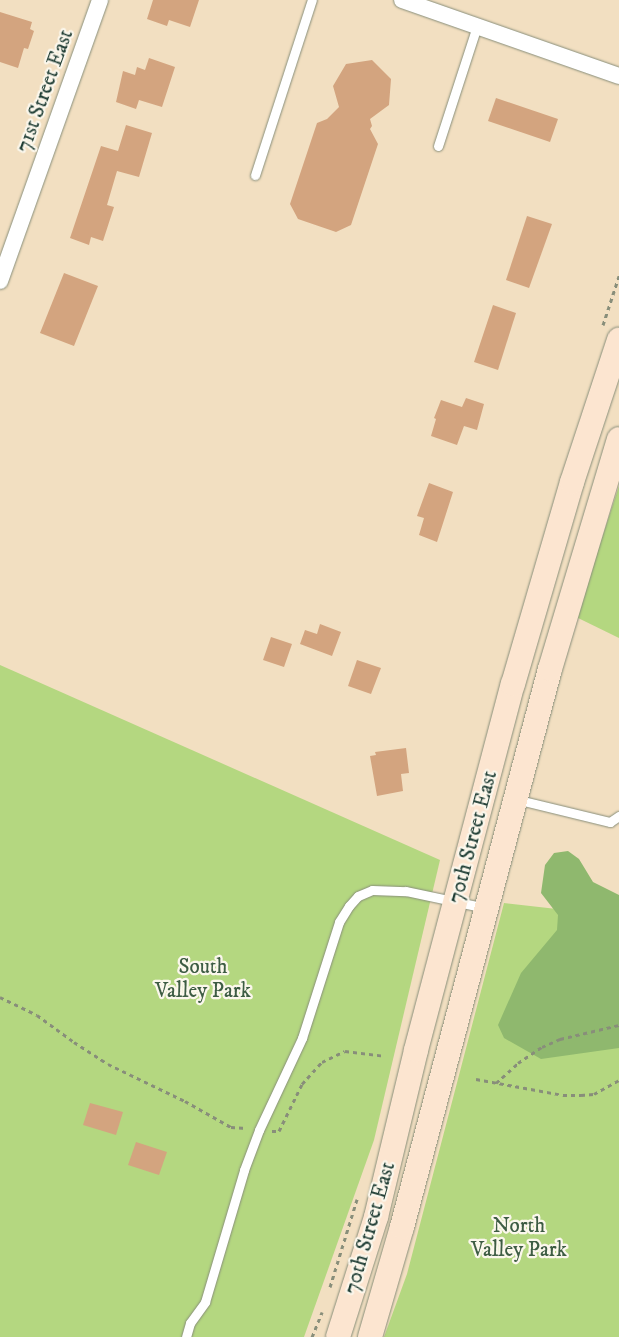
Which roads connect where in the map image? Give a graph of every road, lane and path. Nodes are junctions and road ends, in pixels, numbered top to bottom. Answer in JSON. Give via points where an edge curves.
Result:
{"nodes":[{"id":1,"x":100,"y":0,"type":"edge"},
{"id":2,"x":312,"y":0,"type":"edge"},
{"id":3,"x":402,"y":0,"type":"edge"},
{"id":4,"x":477,"y":26,"type":"junction"},
{"id":5,"x":619,"y":76,"type":"edge"},
{"id":6,"x":438,"y":146,"type":"dead end"},
{"id":7,"x":255,"y":175,"type":"dead end"},
{"id":8,"x":0,"y":281,"type":"edge"},
{"id":9,"x":619,"y":340,"type":"edge"},
{"id":10,"x":619,"y":439,"type":"edge"},
{"id":11,"x":515,"y":799,"type":"junction"},
{"id":12,"x":619,"y":816,"type":"edge"},
{"id":13,"x":456,"y":900,"type":"junction"},
{"id":14,"x":486,"y":908,"type":"junction"},
{"id":15,"x":0,"y":997,"type":"edge"},
{"id":16,"x":619,"y":1025,"type":"edge"},
{"id":17,"x":383,"y":1056,"type":"dead end"},
{"id":18,"x":476,"y":1080,"type":"dead end"},
{"id":19,"x":619,"y":1080,"type":"edge"},
{"id":20,"x":496,"y":1083,"type":"junction"},
{"id":21,"x":231,"y":1127,"type":"dead end"},
{"id":22,"x":279,"y":1131,"type":"dead end"},
{"id":23,"x":186,"y":1337,"type":"edge"},
{"id":24,"x":338,"y":1337,"type":"edge"},
{"id":25,"x":370,"y":1337,"type":"edge"}],
"edges":[{"from":1,"to":8,"type":"street","name":"71st Street East"},
{"from":2,"to":7,"type":"lane"},
{"from":3,"to":4,"type":"street"},
{"from":4,"to":5,"type":"street"},
{"from":4,"to":6,"type":"lane"},
{"from":9,"to":13,"type":"main road","name":"70th Street East","via":[[572,482],[513,684]]},
{"from":10,"to":11,"type":"main road","name":"70th Street East"},
{"from":11,"to":12,"type":"lane","via":[[610,822]]},
{"from":11,"to":14,"type":"main road","name":"70th Street East"},
{"from":13,"to":14,"type":"lane"},
{"from":13,"to":23,"type":"lane","via":[[406,891],[372,890],[358,896],[339,922],[302,1038],[267,1108],[244,1170],[205,1302],[190,1323]]},
{"from":13,"to":24,"type":"main road","name":"70th Street East","via":[[376,1217]]},
{"from":14,"to":25,"type":"main road","name":"70th Street East"},
{"from":15,"to":21,"type":"path","via":[[37,1015],[108,1064]]},
{"from":16,"to":20,"type":"path","via":[[560,1039],[542,1047]]},
{"from":17,"to":22,"type":"path","via":[[346,1051],[322,1062],[302,1084]]},
{"from":18,"to":20,"type":"path"},
{"from":19,"to":20,"type":"path","via":[[594,1094],[563,1095]]}]}
